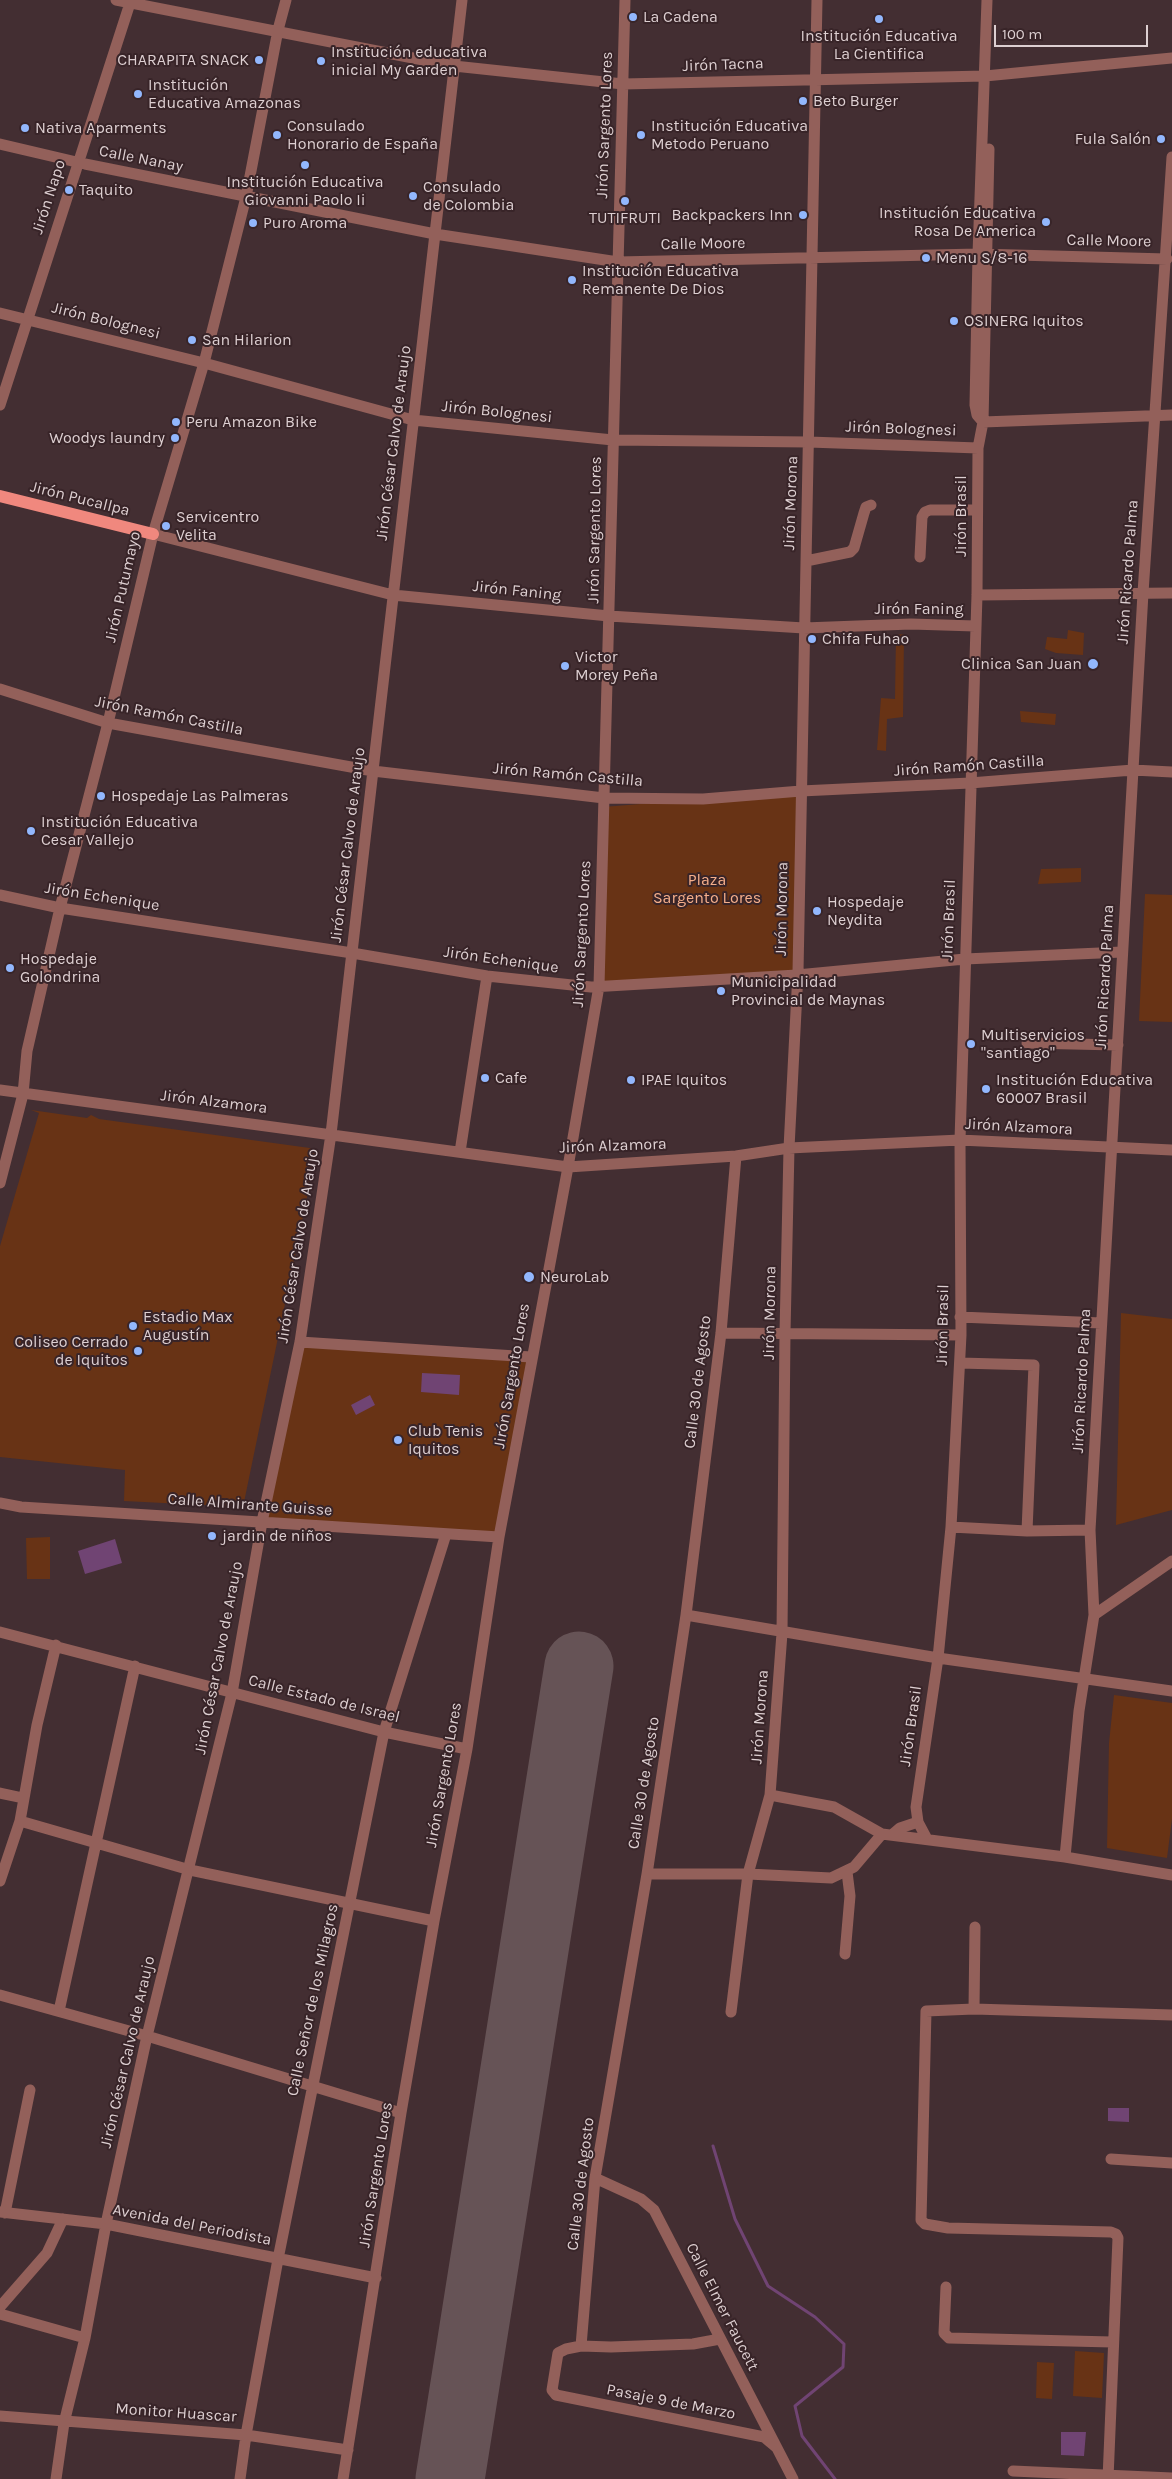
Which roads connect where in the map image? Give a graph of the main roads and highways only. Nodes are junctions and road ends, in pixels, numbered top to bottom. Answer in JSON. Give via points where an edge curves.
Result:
{"nodes":[{"id":1,"x":0,"y":496,"type":"edge"},
{"id":2,"x":153,"y":534,"type":"road end"}],
"edges":[{"from":1,"to":2,"type":"main road","name":"Jirón Pucallpa"}]}
